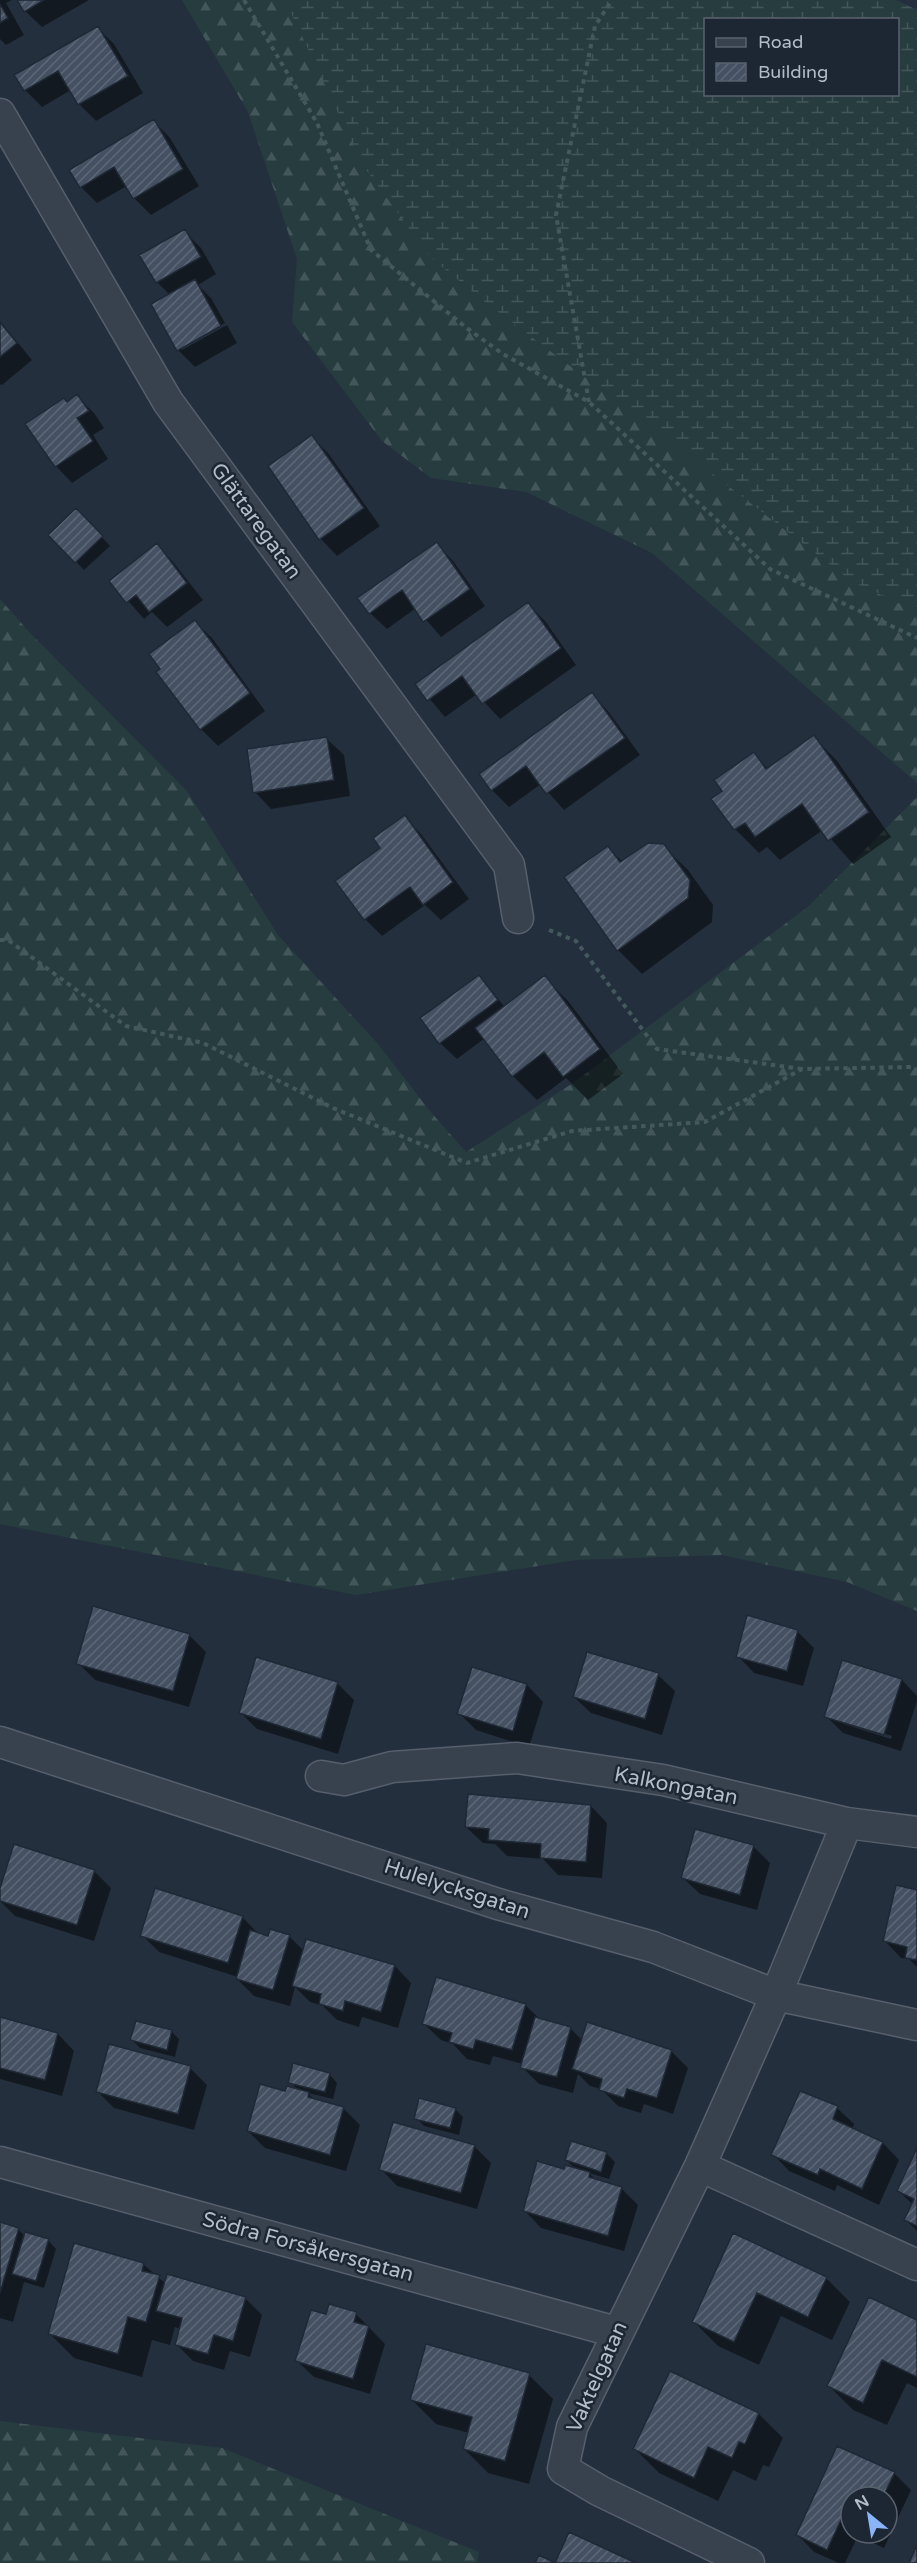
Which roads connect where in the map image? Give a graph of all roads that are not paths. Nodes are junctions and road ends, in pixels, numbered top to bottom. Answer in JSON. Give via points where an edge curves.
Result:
{"nodes":[{"id":1,"x":0,"y":114,"type":"edge"},
{"id":2,"x":518,"y":918,"type":"road end"},
{"id":3,"x":0,"y":1742,"type":"edge"},
{"id":4,"x":321,"y":1776,"type":"dead end"},
{"id":5,"x":847,"y":1823,"type":"junction"},
{"id":6,"x":917,"y":1832,"type":"edge"},
{"id":7,"x":776,"y":1995,"type":"junction"},
{"id":8,"x":917,"y":2025,"type":"edge"},
{"id":9,"x":0,"y":2162,"type":"edge"},
{"id":10,"x":700,"y":2166,"type":"junction"},
{"id":11,"x":917,"y":2265,"type":"edge"},
{"id":12,"x":616,"y":2332,"type":"junction"},
{"id":13,"x":749,"y":2563,"type":"edge"}],
"edges":[{"from":1,"to":2,"type":"street","name":"Glättaregatan","via":[[168,402],[509,865]]},
{"from":3,"to":7,"type":"street","name":"Hulelycksgatan","via":[[498,1904],[653,1947]]},
{"from":4,"to":5,"type":"street","name":"Kalkongatan","via":[[344,1780],[392,1767],[517,1758],[663,1780]]},
{"from":5,"to":6,"type":"street","name":"Kalkongatan"},
{"from":5,"to":7,"type":"street"},
{"from":7,"to":8,"type":"street","name":"Hulelycksgatan"},
{"from":7,"to":10,"type":"street","name":"Vaktelgatan"},
{"from":9,"to":12,"type":"street","name":"Södra Forsåkersgatan"},
{"from":10,"to":11,"type":"street"},
{"from":10,"to":12,"type":"street","name":"Vaktelgatan"},
{"from":12,"to":13,"type":"street","name":"Vaktelgatan","via":[[572,2427],[563,2469]]}]}
